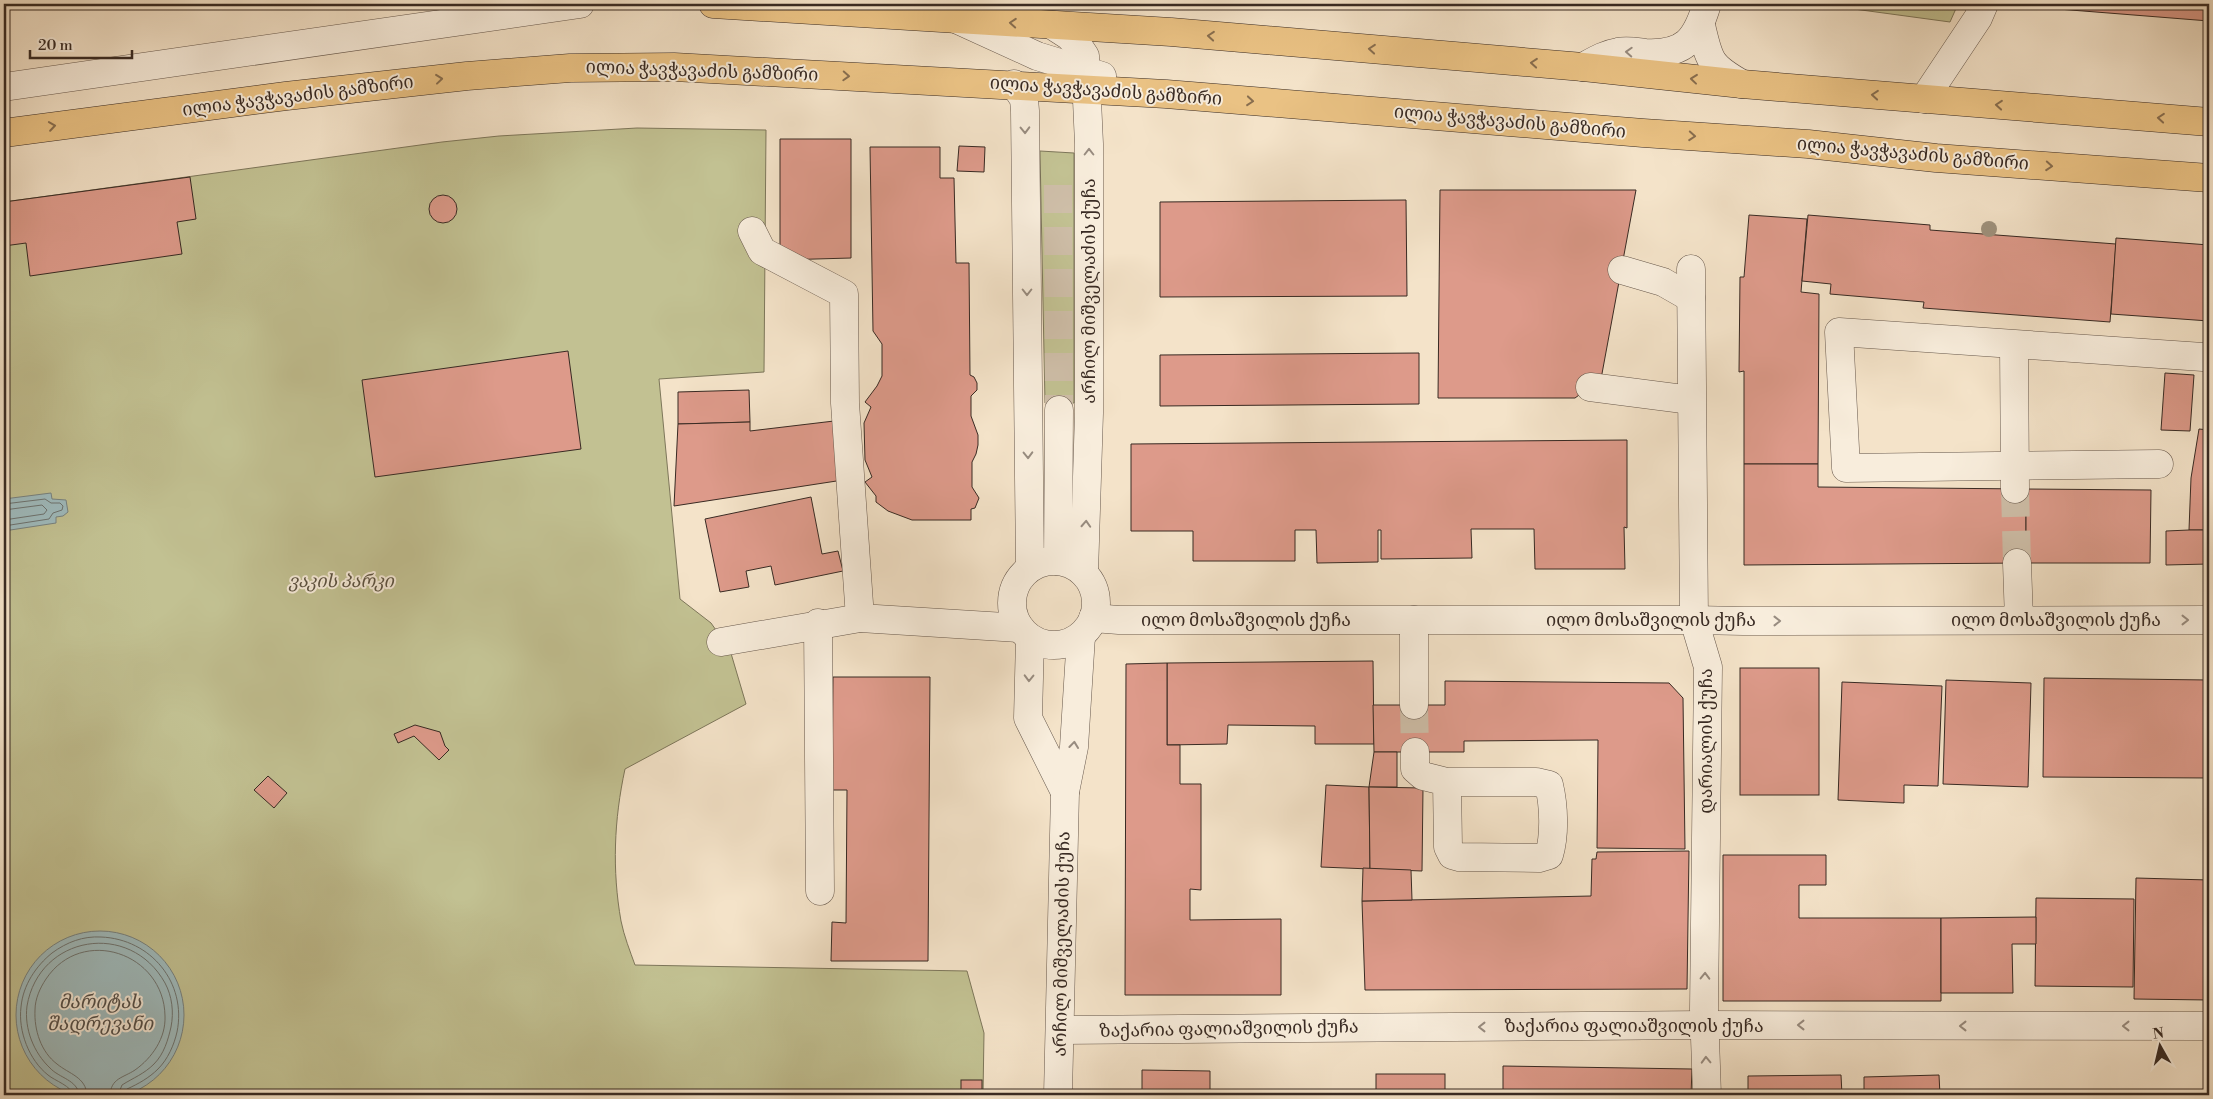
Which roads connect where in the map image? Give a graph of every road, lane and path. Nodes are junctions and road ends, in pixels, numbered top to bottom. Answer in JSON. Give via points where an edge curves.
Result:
{"nodes":[{"id":1,"x":580,"y":4,"type":"edge"},
{"id":2,"x":712,"y":4,"type":"edge"},
{"id":3,"x":1984,"y":4,"type":"edge"},
{"id":4,"x":1704,"y":14,"type":"edge"},
{"id":5,"x":954,"y":19,"type":"junction"},
{"id":6,"x":1052,"y":25,"type":"junction"},
{"id":7,"x":1583,"y":67,"type":"junction"},
{"id":8,"x":1086,"y":81,"type":"junction"},
{"id":9,"x":1014,"y":84,"type":"junction"},
{"id":10,"x":1742,"y":84,"type":"junction"},
{"id":11,"x":4,"y":87,"type":"edge"},
{"id":12,"x":1924,"y":99,"type":"junction"},
{"id":13,"x":2209,"y":122,"type":"edge"},
{"id":14,"x":4,"y":133,"type":"edge"},
{"id":15,"x":2209,"y":178,"type":"edge"},
{"id":16,"x":752,"y":231,"type":"dead end"},
{"id":17,"x":1690,"y":268,"type":"dead end"},
{"id":18,"x":1622,"y":270,"type":"dead end"},
{"id":19,"x":1691,"y":298,"type":"junction"},
{"id":20,"x":2014,"y":345,"type":"junction"},
{"id":21,"x":2202,"y":357,"type":"dead end"},
{"id":22,"x":1590,"y":387,"type":"dead end"},
{"id":23,"x":1691,"y":400,"type":"junction"},
{"id":24,"x":1059,"y":410,"type":"tunnel mouth"},
{"id":25,"x":2159,"y":464,"type":"dead end"},
{"id":26,"x":2015,"y":478,"type":"junction"},
{"id":27,"x":1058,"y":561,"type":"junction"},
{"id":28,"x":2017,"y":563,"type":"tunnel mouth"},
{"id":29,"x":1030,"y":568,"type":"junction"},
{"id":30,"x":1084,"y":573,"type":"junction"},
{"id":31,"x":860,"y":618,"type":"junction"},
{"id":32,"x":1414,"y":620,"type":"junction"},
{"id":33,"x":1694,"y":620,"type":"junction"},
{"id":34,"x":2019,"y":620,"type":"junction"},
{"id":35,"x":2209,"y":620,"type":"edge"},
{"id":36,"x":818,"y":624,"type":"junction"},
{"id":37,"x":1087,"y":627,"type":"junction"},
{"id":38,"x":1025,"y":633,"type":"junction"},
{"id":39,"x":722,"y":642,"type":"dead end"},
{"id":40,"x":1414,"y":705,"type":"tunnel mouth"},
{"id":41,"x":1415,"y":752,"type":"tunnel mouth"},
{"id":42,"x":1447,"y":782,"type":"dead end"},
{"id":43,"x":1065,"y":792,"type":"junction"},
{"id":44,"x":820,"y":891,"type":"dead end"},
{"id":45,"x":1706,"y":1025,"type":"junction"},
{"id":46,"x":2209,"y":1026,"type":"edge"},
{"id":47,"x":1060,"y":1030,"type":"junction"},
{"id":48,"x":1058,"y":1095,"type":"edge"},
{"id":49,"x":1707,"y":1095,"type":"edge"}],
"edges":[{"from":1,"to":11,"type":"street"},
{"from":2,"to":5,"type":"main road"},
{"from":3,"to":12,"type":"street"},
{"from":4,"to":7,"type":"street","one_way":true,"via":[[1686,44],[1675,52],[1619,51]]},
{"from":4,"to":10,"type":"street","via":[[1711,61],[1720,72]]},
{"from":6,"to":5,"type":"main road","one_way":true},
{"from":5,"to":8,"type":"street"},
{"from":7,"to":6,"type":"main road","one_way":true},
{"from":6,"to":8,"type":"street","name":"არჩილ მიშველაძის ქუჩა","via":[[1078,44],[1085,56]]},
{"from":10,"to":7,"type":"main road","one_way":true},
{"from":8,"to":9,"type":"main road","name":"ილია ჭავჭავაძის გამზირი"},
{"from":8,"to":15,"type":"main road","name":"ილია ჭავჭავაძის გამზირი","one_way":true,"via":[[1166,94]]},
{"from":30,"to":8,"type":"street","name":"არჩილ მიშველაძის ქუჩა","one_way":true,"via":[[1089,413]]},
{"from":14,"to":9,"type":"main road","name":"ილია ჭავჭავაძის გამზირი","one_way":true,"via":[[296,95],[570,68],[674,67]]},
{"from":9,"to":29,"type":"street","one_way":true,"via":[[1024,99],[1025,111]]},
{"from":12,"to":10,"type":"main road","one_way":true},
{"from":13,"to":12,"type":"main road","one_way":true},
{"from":16,"to":31,"type":"street","via":[[762,251],[844,294],[845,403]]},
{"from":17,"to":19,"type":"street","name":"დარიალის ქუჩა"},
{"from":18,"to":19,"type":"street","via":[[1664,282]]},
{"from":19,"to":23,"type":"street","name":"დარიალის ქუჩა"},
{"from":20,"to":21,"type":"street"},
{"from":20,"to":26,"type":"street"},
{"from":20,"to":26,"type":"street","via":[[1840,332],[1846,468]]},
{"from":22,"to":23,"type":"street"},
{"from":23,"to":33,"type":"street","name":"დარიალის ქუჩა"},
{"from":24,"to":27,"type":"street"},
{"from":25,"to":26,"type":"street"},
{"from":27,"to":29,"type":"street"},
{"from":27,"to":30,"type":"street"},
{"from":28,"to":34,"type":"street"},
{"from":29,"to":38,"type":"street","via":[[1020,578],[1012,603],[1014,617]]},
{"from":30,"to":37,"type":"street","via":[[1096,598],[1096,612]]},
{"from":31,"to":36,"type":"street"},
{"from":31,"to":38,"type":"street"},
{"from":32,"to":33,"type":"street","name":"ილო მოსაშვილის ქუჩა"},
{"from":32,"to":37,"type":"street","name":"ილო მოსაშვილის ქუჩა","via":[[1119,620]]},
{"from":32,"to":40,"type":"street"},
{"from":33,"to":34,"type":"street","name":"ილო მოსაშვილის ქუჩა","one_way":true},
{"from":45,"to":33,"type":"street","name":"დარიალის ქუჩა","one_way":true,"via":[[1708,667]]},
{"from":34,"to":35,"type":"street","name":"ილო მოსაშვილის ქუჩა","one_way":true},
{"from":36,"to":39,"type":"street"},
{"from":36,"to":44,"type":"street"},
{"from":37,"to":38,"type":"street","via":[[1069,643],[1056,645],[1042,644]]},
{"from":43,"to":37,"type":"street","name":"არჩილ მიშველაძის ქუჩა","one_way":true,"via":[[1074,747]]},
{"from":38,"to":43,"type":"street","name":"არჩილ მიშველაძის ქუჩა","one_way":true,"via":[[1028,718]]},
{"from":41,"to":42,"type":"street","via":[[1415,769],[1423,776]]},
{"from":43,"to":47,"type":"street","name":"არჩილ მიშველაძის ქუჩა"},
{"from":46,"to":45,"type":"street","name":"ზაქარია ფალიაშვილის ქუჩა","one_way":true},
{"from":45,"to":47,"type":"street","name":"ზაქარია ფალიაშვილის ქუჩა","one_way":true},
{"from":49,"to":45,"type":"street","name":"დარიალის ქუჩა","one_way":true},
{"from":47,"to":48,"type":"street","name":"არჩილ მიშველაძის ქუჩა"}]}
